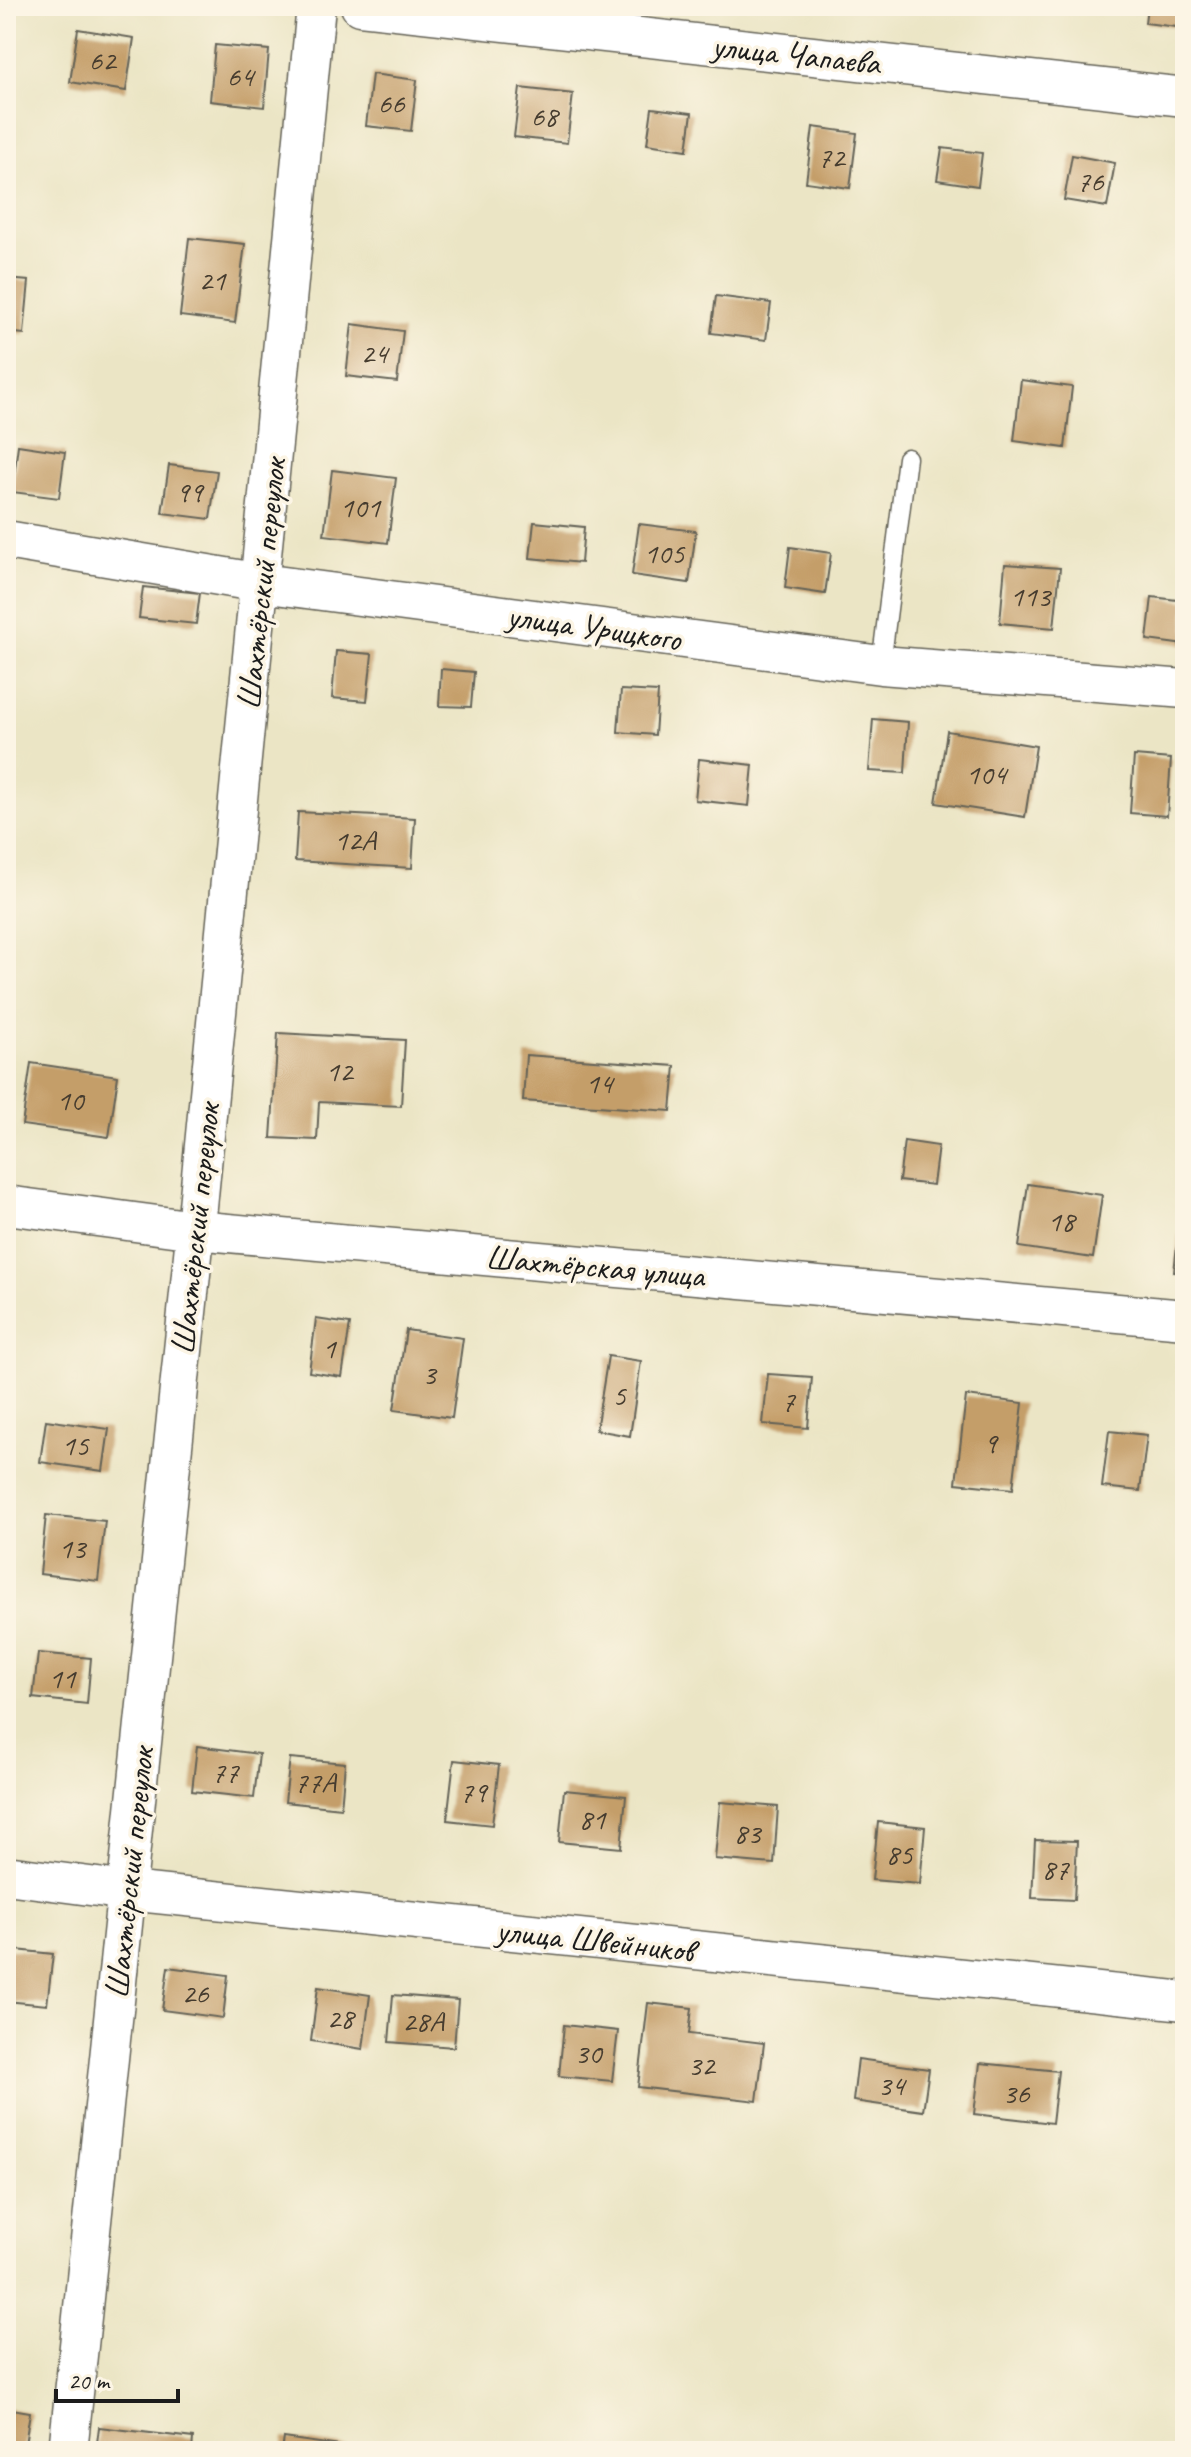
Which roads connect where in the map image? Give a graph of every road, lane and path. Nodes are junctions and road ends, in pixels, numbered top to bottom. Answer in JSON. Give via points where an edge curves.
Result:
{"nodes":[{"id":1,"x":316,"y":6,"type":"edge"},
{"id":2,"x":360,"y":6,"type":"edge"},
{"id":3,"x":1185,"y":97,"type":"edge"},
{"id":4,"x":907,"y":458,"type":"dead end"},
{"id":5,"x":6,"y":540,"type":"edge"},
{"id":6,"x":261,"y":583,"type":"junction"},
{"id":7,"x":881,"y":665,"type":"junction"},
{"id":8,"x":1185,"y":689,"type":"edge"},
{"id":9,"x":6,"y":1205,"type":"edge"},
{"id":10,"x":195,"y":1230,"type":"junction"},
{"id":11,"x":1185,"y":1319,"type":"edge"},
{"id":12,"x":6,"y":1875,"type":"edge"},
{"id":13,"x":128,"y":1891,"type":"junction"},
{"id":14,"x":1185,"y":2001,"type":"edge"},
{"id":15,"x":68,"y":2451,"type":"edge"}],
"edges":[{"from":1,"to":6,"type":"street","name":"Шахтёрский переулок"},
{"from":2,"to":3,"type":"street","name":"улица Чапаева"},
{"from":4,"to":7,"type":"lane"},
{"from":5,"to":6,"type":"street","name":"улица Урицкого"},
{"from":6,"to":7,"type":"street","name":"улица Урицкого"},
{"from":6,"to":10,"type":"street","name":"Шахтёрский переулок"},
{"from":7,"to":8,"type":"street","name":"улица Урицкого"},
{"from":9,"to":10,"type":"street","name":"Шахтёрская улица"},
{"from":10,"to":11,"type":"street","name":"Шахтёрская улица"},
{"from":10,"to":13,"type":"street","name":"Шахтёрский переулок"},
{"from":12,"to":13,"type":"street","name":"улица Швейников"},
{"from":13,"to":14,"type":"street","name":"улица Швейников"},
{"from":13,"to":15,"type":"street","name":"Шахтёрский переулок"}]}
